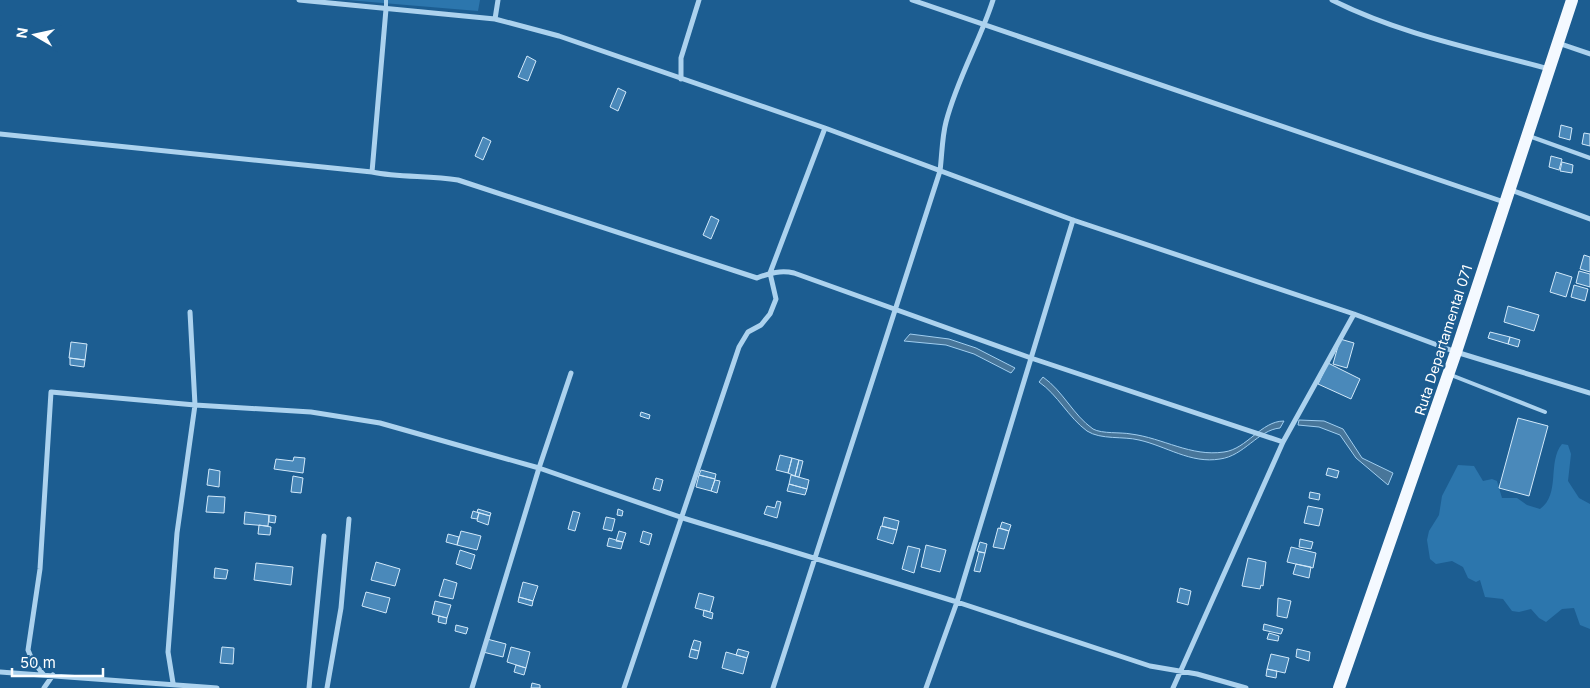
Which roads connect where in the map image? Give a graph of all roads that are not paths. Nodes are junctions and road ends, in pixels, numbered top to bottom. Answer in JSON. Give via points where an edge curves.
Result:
{"nodes":[{"id":1,"x":299,"y":0,"type":"edge"},
{"id":2,"x":386,"y":0,"type":"edge"},
{"id":3,"x":498,"y":0,"type":"edge"},
{"id":4,"x":699,"y":0,"type":"edge"},
{"id":5,"x":912,"y":0,"type":"edge"},
{"id":6,"x":993,"y":0,"type":"edge"},
{"id":7,"x":1332,"y":0,"type":"edge"},
{"id":8,"x":1572,"y":0,"type":"edge"},
{"id":9,"x":386,"y":9,"type":"junction"},
{"id":10,"x":495,"y":19,"type":"junction"},
{"id":11,"x":985,"y":25,"type":"junction"},
{"id":12,"x":1557,"y":43,"type":"junction"},
{"id":13,"x":1590,"y":54,"type":"edge"},
{"id":14,"x":1549,"y":69,"type":"junction"},
{"id":15,"x":681,"y":79,"type":"junction"},
{"id":16,"x":825,"y":128,"type":"junction"},
{"id":17,"x":0,"y":134,"type":"edge"},
{"id":18,"x":1526,"y":135,"type":"junction"},
{"id":19,"x":1590,"y":158,"type":"edge"},
{"id":20,"x":940,"y":171,"type":"junction"},
{"id":21,"x":372,"y":172,"type":"junction"},
{"id":22,"x":1508,"y":189,"type":"junction"},
{"id":23,"x":1504,"y":202,"type":"junction"},
{"id":24,"x":1590,"y":219,"type":"edge"},
{"id":25,"x":1073,"y":220,"type":"junction"},
{"id":26,"x":770,"y":273,"type":"junction"},
{"id":27,"x":896,"y":309,"type":"junction"},
{"id":28,"x":190,"y":312,"type":"dead end"},
{"id":29,"x":1354,"y":314,"type":"junction"},
{"id":30,"x":1456,"y":352,"type":"junction"},
{"id":31,"x":1031,"y":358,"type":"junction"},
{"id":32,"x":571,"y":373,"type":"dead end"},
{"id":33,"x":1449,"y":374,"type":"junction"},
{"id":34,"x":1590,"y":394,"type":"edge"},
{"id":35,"x":195,"y":405,"type":"junction"},
{"id":36,"x":1546,"y":412,"type":"dead end"},
{"id":37,"x":1283,"y":442,"type":"junction"},
{"id":38,"x":538,"y":468,"type":"junction"},
{"id":39,"x":349,"y":518,"type":"dead end"},
{"id":40,"x":683,"y":518,"type":"junction"},
{"id":41,"x":324,"y":536,"type":"dead end"},
{"id":42,"x":814,"y":559,"type":"junction"},
{"id":43,"x":957,"y":602,"type":"junction"},
{"id":44,"x":0,"y":672,"type":"edge"},
{"id":45,"x":1180,"y":672,"type":"junction"},
{"id":46,"x":44,"y":674,"type":"junction"},
{"id":47,"x":53,"y":676,"type":"junction"},
{"id":48,"x":173,"y":683,"type":"junction"},
{"id":49,"x":44,"y":688,"type":"edge"},
{"id":50,"x":217,"y":688,"type":"edge"},
{"id":51,"x":309,"y":688,"type":"edge"},
{"id":52,"x":327,"y":688,"type":"edge"},
{"id":53,"x":472,"y":688,"type":"edge"},
{"id":54,"x":624,"y":688,"type":"edge"},
{"id":55,"x":773,"y":688,"type":"edge"},
{"id":56,"x":926,"y":688,"type":"edge"},
{"id":57,"x":1173,"y":688,"type":"edge"},
{"id":58,"x":1246,"y":688,"type":"edge"},
{"id":59,"x":1339,"y":688,"type":"edge"}],
"edges":[{"from":1,"to":9,"type":"street"},
{"from":2,"to":9,"type":"lane"},
{"from":3,"to":10,"type":"street"},
{"from":4,"to":15,"type":"street","via":[[681,58]]},
{"from":5,"to":11,"type":"street"},
{"from":6,"to":11,"type":"street"},
{"from":7,"to":14,"type":"street","via":[[1355,12],[1438,39]]},
{"from":8,"to":12,"type":"main road","name":"Ruta Departamental 071"},
{"from":9,"to":10,"type":"street"},
{"from":9,"to":21,"type":"street"},
{"from":10,"to":15,"type":"street","via":[[559,36]]},
{"from":11,"to":20,"type":"street","via":[[973,46],[951,104],[945,124]]},
{"from":11,"to":23,"type":"street"},
{"from":12,"to":13,"type":"street"},
{"from":12,"to":14,"type":"main road","name":"Ruta Departamental 071"},
{"from":14,"to":18,"type":"main road","name":"Ruta Departamental 071"},
{"from":15,"to":16,"type":"street"},
{"from":16,"to":20,"type":"street"},
{"from":16,"to":26,"type":"street"},
{"from":17,"to":21,"type":"street"},
{"from":18,"to":19,"type":"lane"},
{"from":18,"to":22,"type":"main road","name":"Ruta Departamental 071"},
{"from":20,"to":25,"type":"street"},
{"from":20,"to":27,"type":"street"},
{"from":21,"to":26,"type":"street","via":[[394,177],[458,180],[742,274],[757,278]]},
{"from":22,"to":23,"type":"main road","name":"Ruta Departamental 071"},
{"from":22,"to":24,"type":"street"},
{"from":23,"to":30,"type":"main road","name":"Ruta Departamental 071"},
{"from":25,"to":29,"type":"street"},
{"from":25,"to":31,"type":"street"},
{"from":26,"to":27,"type":"street","via":[[794,273]]},
{"from":26,"to":40,"type":"street","via":[[776,299],[770,314],[761,325],[748,332],[739,347]]},
{"from":27,"to":31,"type":"street"},
{"from":27,"to":42,"type":"street"},
{"from":28,"to":35,"type":"street"},
{"from":29,"to":30,"type":"street"},
{"from":29,"to":37,"type":"street"},
{"from":30,"to":33,"type":"main road","name":"Ruta Departamental 071"},
{"from":30,"to":34,"type":"street"},
{"from":31,"to":37,"type":"street"},
{"from":31,"to":43,"type":"street"},
{"from":32,"to":38,"type":"street"},
{"from":33,"to":36,"type":"lane"},
{"from":33,"to":59,"type":"main road","name":"Ruta Departamental 071"},
{"from":35,"to":38,"type":"street","via":[[311,412],[380,422]]},
{"from":35,"to":46,"type":"street","via":[[51,392],[40,568],[28,650]]},
{"from":35,"to":48,"type":"street","via":[[177,533],[168,652]]},
{"from":37,"to":45,"type":"street"},
{"from":38,"to":40,"type":"street"},
{"from":38,"to":53,"type":"street"},
{"from":39,"to":52,"type":"street","via":[[341,608]]},
{"from":40,"to":42,"type":"street"},
{"from":40,"to":54,"type":"street"},
{"from":41,"to":51,"type":"street"},
{"from":42,"to":43,"type":"street"},
{"from":42,"to":55,"type":"street"},
{"from":43,"to":45,"type":"street","via":[[1096,650]]},
{"from":43,"to":56,"type":"street"},
{"from":44,"to":46,"type":"street"},
{"from":45,"to":57,"type":"street"},
{"from":45,"to":58,"type":"street"},
{"from":46,"to":47,"type":"street"},
{"from":47,"to":48,"type":"street"},
{"from":47,"to":49,"type":"street"},
{"from":48,"to":50,"type":"street"}]}
